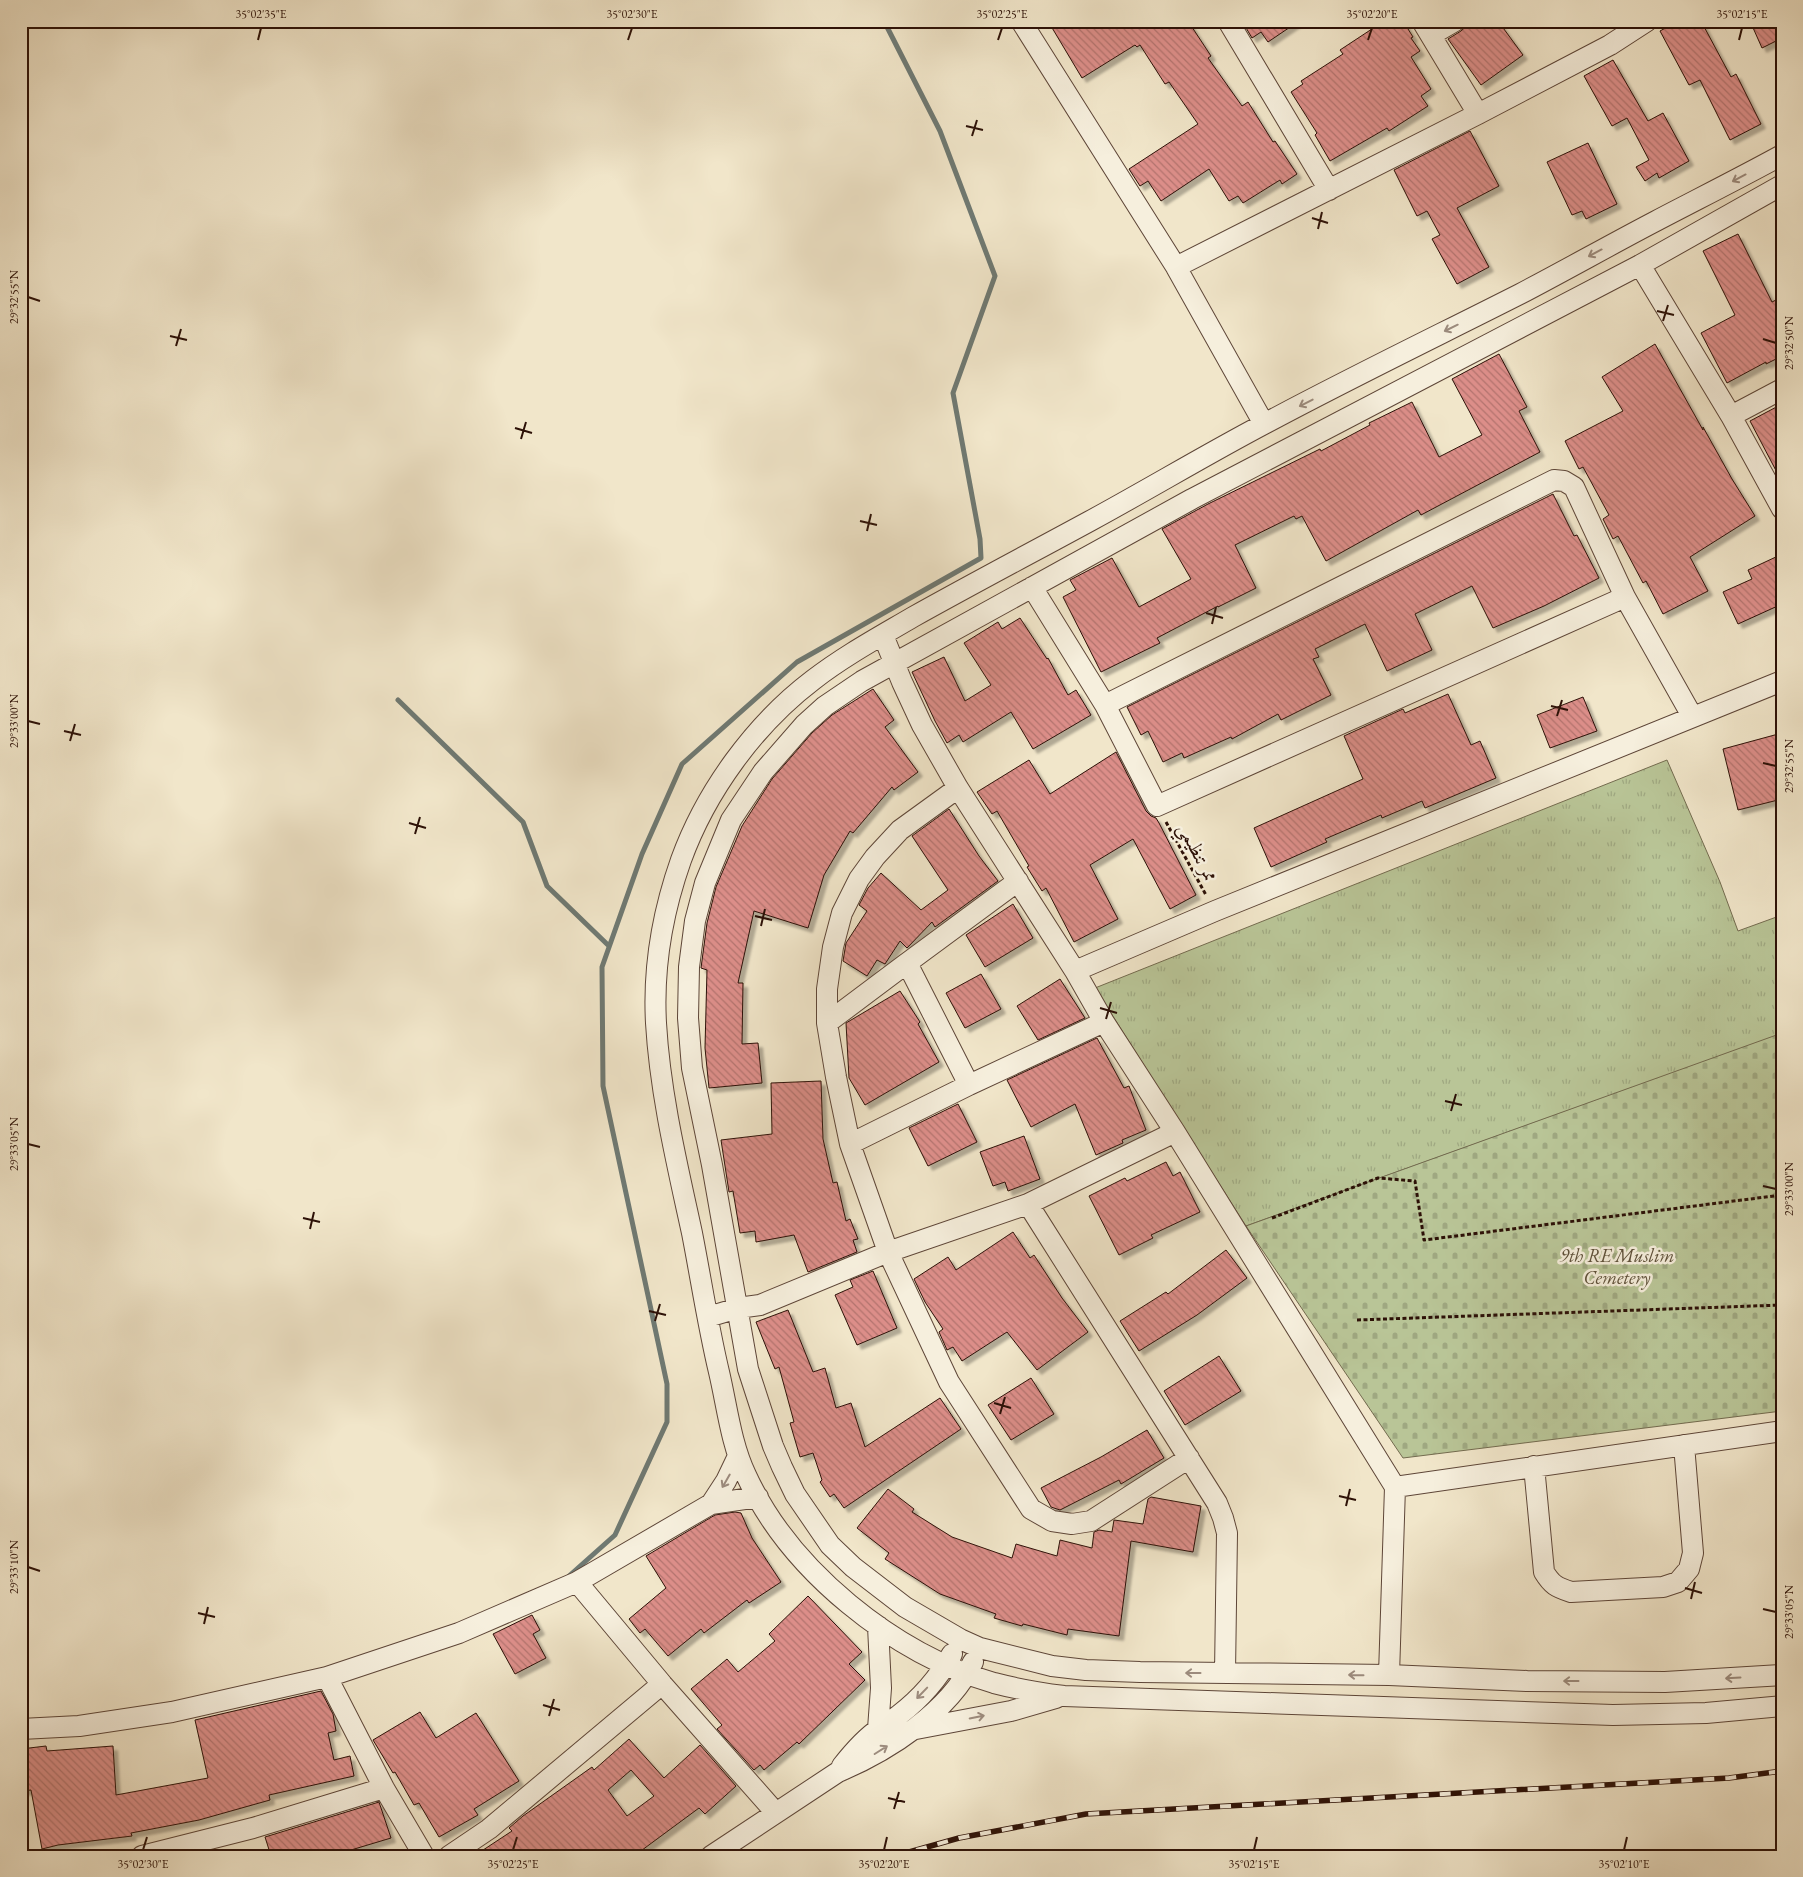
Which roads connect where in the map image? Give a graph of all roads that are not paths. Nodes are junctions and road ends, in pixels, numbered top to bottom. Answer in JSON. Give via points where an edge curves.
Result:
{"nodes":[{"id":1,"x":1021,"y":21,"type":"edge"},
{"id":2,"x":1228,"y":21,"type":"edge"},
{"id":3,"x":1455,"y":21,"type":"edge"},
{"id":4,"x":1647,"y":21,"type":"edge"},
{"id":5,"x":1426,"y":28,"type":"edge"},
{"id":6,"x":1478,"y":114,"type":"junction"},
{"id":7,"x":1782,"y":155,"type":"edge"},
{"id":8,"x":1782,"y":185,"type":"edge"},
{"id":9,"x":1329,"y":190,"type":"junction"},
{"id":10,"x":1640,"y":265,"type":"junction"},
{"id":11,"x":1176,"y":267,"type":"junction"},
{"id":12,"x":1782,"y":389,"type":"edge"},
{"id":13,"x":1731,"y":416,"type":"junction"},
{"id":14,"x":1264,"y":424,"type":"junction"},
{"id":15,"x":1782,"y":509,"type":"edge"},
{"id":16,"x":1032,"y":587,"type":"junction"},
{"id":17,"x":1625,"y":597,"type":"junction"},
{"id":18,"x":883,"y":635,"type":"junction"},
{"id":19,"x":895,"y":663,"type":"junction"},
{"id":20,"x":1782,"y":681,"type":"edge"},
{"id":21,"x":1105,"y":705,"type":"junction"},
{"id":22,"x":1692,"y":716,"type":"junction"},
{"id":23,"x":958,"y":788,"type":"junction"},
{"id":24,"x":1018,"y":881,"type":"junction"},
{"id":25,"x":907,"y":963,"type":"junction"},
{"id":26,"x":1075,"y":971,"type":"junction"},
{"id":27,"x":827,"y":1022,"type":"junction"},
{"id":28,"x":1104,"y":1022,"type":"junction"},
{"id":29,"x":969,"y":1085,"type":"junction"},
{"id":30,"x":1175,"y":1132,"type":"junction"},
{"id":31,"x":850,"y":1144,"type":"junction"},
{"id":32,"x":1028,"y":1204,"type":"junction"},
{"id":33,"x":888,"y":1252,"type":"junction"},
{"id":34,"x":738,"y":1308,"type":"junction"},
{"id":35,"x":708,"y":1317,"type":"junction"},
{"id":36,"x":1781,"y":1433,"type":"edge"},
{"id":37,"x":1684,"y":1445,"type":"junction"},
{"id":38,"x":738,"y":1456,"type":"junction"},
{"id":39,"x":1188,"y":1458,"type":"junction"},
{"id":40,"x":1534,"y":1466,"type":"junction"},
{"id":41,"x":1395,"y":1487,"type":"junction"},
{"id":42,"x":758,"y":1497,"type":"junction"},
{"id":43,"x":711,"y":1504,"type":"junction"},
{"id":44,"x":576,"y":1582,"type":"junction"},
{"id":45,"x":878,"y":1626,"type":"junction"},
{"id":46,"x":960,"y":1639,"type":"junction"},
{"id":47,"x":980,"y":1648,"type":"junction"},
{"id":48,"x":946,"y":1664,"type":"junction"},
{"id":49,"x":1225,"y":1673,"type":"junction"},
{"id":50,"x":967,"y":1674,"type":"junction"},
{"id":51,"x":1389,"y":1675,"type":"junction"},
{"id":52,"x":1782,"y":1675,"type":"edge"},
{"id":53,"x":327,"y":1677,"type":"junction"},
{"id":54,"x":662,"y":1684,"type":"junction"},
{"id":55,"x":1064,"y":1696,"type":"junction"},
{"id":56,"x":1782,"y":1706,"type":"edge"},
{"id":57,"x":21,"y":1729,"type":"edge"},
{"id":58,"x":878,"y":1729,"type":"junction"},
{"id":59,"x":912,"y":1730,"type":"junction"},
{"id":60,"x":838,"y":1772,"type":"junction"},
{"id":61,"x":384,"y":1788,"type":"junction"},
{"id":62,"x":776,"y":1813,"type":"junction"},
{"id":63,"x":142,"y":1856,"type":"edge"},
{"id":64,"x":424,"y":1856,"type":"edge"},
{"id":65,"x":448,"y":1856,"type":"edge"},
{"id":66,"x":711,"y":1856,"type":"edge"}],
"edges":[{"from":1,"to":11,"type":"street"},
{"from":2,"to":9,"type":"street"},
{"from":3,"to":5,"type":"street"},
{"from":4,"to":6,"type":"street","via":[[1610,45]]},
{"from":5,"to":6,"type":"street"},
{"from":6,"to":9,"type":"street"},
{"from":7,"to":14,"type":"street","one_way":true},
{"from":8,"to":10,"type":"street"},
{"from":9,"to":11,"type":"street"},
{"from":10,"to":13,"type":"street"},
{"from":10,"to":16,"type":"street","via":[[1192,499]]},
{"from":11,"to":14,"type":"street"},
{"from":12,"to":13,"type":"street"},
{"from":13,"to":15,"type":"street"},
{"from":14,"to":18,"type":"street"},
{"from":16,"to":19,"type":"street"},
{"from":16,"to":21,"type":"street"},
{"from":17,"to":21,"type":"street","via":[[1157,806]]},
{"from":17,"to":21,"type":"street","via":[[1574,487],[1554,480]]},
{"from":17,"to":22,"type":"street"},
{"from":18,"to":19,"type":"street"},
{"from":18,"to":35,"type":"street","via":[[813,679],[753,738],[724,776],[697,824],[683,853],[666,911],[656,992],[658,1037],[667,1106]]},
{"from":19,"to":23,"type":"street","via":[[922,725]]},
{"from":19,"to":34,"type":"street","via":[[825,706],[804,724],[763,772],[731,820],[705,883],[695,921],[688,1018],[692,1068]]},
{"from":20,"to":22,"type":"street"},
{"from":22,"to":26,"type":"street"},
{"from":23,"to":24,"type":"street"},
{"from":23,"to":27,"type":"street","via":[[900,830],[859,879],[842,913],[833,947],[827,989]]},
{"from":24,"to":25,"type":"street"},
{"from":24,"to":26,"type":"street"},
{"from":25,"to":27,"type":"street"},
{"from":25,"to":29,"type":"street"},
{"from":26,"to":28,"type":"street"},
{"from":27,"to":31,"type":"street"},
{"from":28,"to":29,"type":"street"},
{"from":28,"to":30,"type":"street"},
{"from":29,"to":31,"type":"street"},
{"from":30,"to":32,"type":"street"},
{"from":30,"to":41,"type":"street"},
{"from":31,"to":33,"type":"street"},
{"from":32,"to":33,"type":"street"},
{"from":32,"to":39,"type":"street"},
{"from":33,"to":34,"type":"street","via":[[760,1305]]},
{"from":33,"to":39,"type":"street","via":[[949,1382],[1031,1509],[1052,1521],[1072,1524],[1091,1521]]},
{"from":34,"to":35,"type":"street"},
{"from":34,"to":46,"type":"street","via":[[748,1369],[773,1446],[795,1494],[809,1515],[830,1545],[853,1567],[904,1607]]},
{"from":35,"to":38,"type":"street"},
{"from":36,"to":37,"type":"street"},
{"from":37,"to":40,"type":"street"},
{"from":37,"to":40,"type":"street","via":[[1693,1553],[1689,1569],[1678,1582],[1663,1587],[1570,1592],[1550,1583],[1544,1572]]},
{"from":38,"to":42,"type":"street"},
{"from":38,"to":43,"type":"street","one_way":true},
{"from":39,"to":49,"type":"street","via":[[1217,1503],[1227,1533]]},
{"from":40,"to":41,"type":"street"},
{"from":41,"to":51,"type":"street"},
{"from":42,"to":43,"type":"street"},
{"from":42,"to":45,"type":"street","via":[[787,1540],[815,1572],[853,1608]]},
{"from":43,"to":44,"type":"street"},
{"from":44,"to":53,"type":"street","via":[[459,1633]]},
{"from":44,"to":54,"type":"street"},
{"from":45,"to":48,"type":"street"},
{"from":45,"to":58,"type":"street","via":[[881,1688]]},
{"from":46,"to":47,"type":"street"},
{"from":46,"to":48,"type":"street"},
{"from":49,"to":47,"type":"street","one_way":true,"via":[[1086,1670],[1052,1666]]},
{"from":47,"to":50,"type":"street"},
{"from":48,"to":50,"type":"street"},
{"from":48,"to":58,"type":"street","one_way":true,"via":[[915,1702]]},
{"from":51,"to":49,"type":"street","one_way":true},
{"from":50,"to":55,"type":"street","via":[[1014,1688]]},
{"from":50,"to":59,"type":"street","via":[[947,1700]]},
{"from":52,"to":51,"type":"street","one_way":true,"via":[[1665,1682]]},
{"from":53,"to":57,"type":"street","via":[[172,1712],[80,1726]]},
{"from":53,"to":61,"type":"street"},
{"from":54,"to":62,"type":"street"},
{"from":54,"to":65,"type":"street","via":[[489,1829]]},
{"from":55,"to":56,"type":"street","via":[[1612,1715],[1706,1713]]},
{"from":59,"to":55,"type":"street","one_way":true,"via":[[1011,1711]]},
{"from":58,"to":60,"type":"street","via":[[852,1753]]},
{"from":60,"to":59,"type":"street","one_way":true,"via":[[858,1764]]},
{"from":60,"to":62,"type":"street"},
{"from":61,"to":63,"type":"street","via":[[253,1828]]},
{"from":61,"to":64,"type":"street"},
{"from":62,"to":66,"type":"street"}]}
